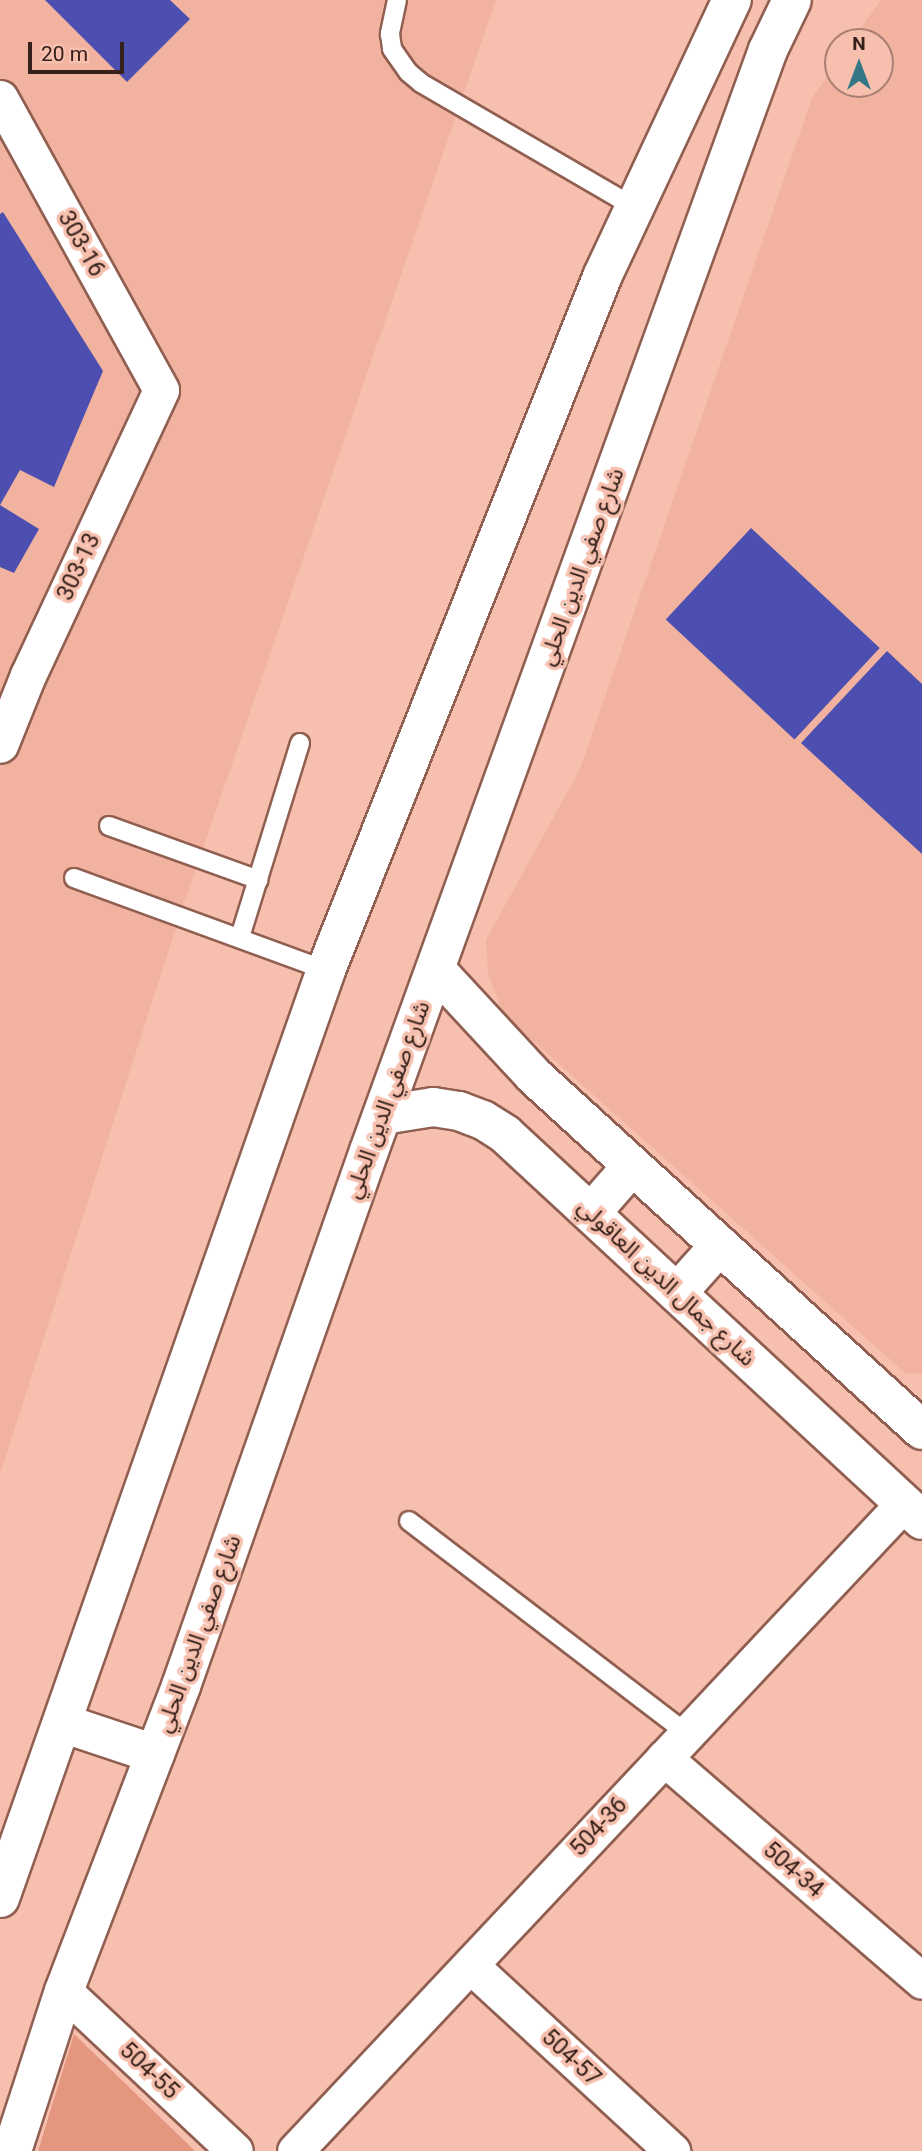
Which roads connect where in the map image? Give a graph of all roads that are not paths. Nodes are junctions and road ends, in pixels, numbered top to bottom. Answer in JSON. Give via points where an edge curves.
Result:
{"nodes":[{"id":1,"x":397,"y":0,"type":"edge"},
{"id":2,"x":792,"y":0,"type":"edge"},
{"id":3,"x":810,"y":0,"type":"edge"},
{"id":4,"x":729,"y":3,"type":"edge"},
{"id":5,"x":768,"y":50,"type":"junction"},
{"id":6,"x":0,"y":98,"type":"edge"},
{"id":7,"x":634,"y":207,"type":"junction"},
{"id":8,"x":161,"y":390,"type":"joint"},
{"id":9,"x":300,"y":743,"type":"dead end"},
{"id":10,"x":0,"y":745,"type":"edge"},
{"id":11,"x":109,"y":826,"type":"dead end"},
{"id":12,"x":74,"y":878,"type":"dead end"},
{"id":13,"x":259,"y":880,"type":"junction"},
{"id":14,"x":240,"y":937,"type":"junction"},
{"id":15,"x":326,"y":970,"type":"junction"},
{"id":16,"x":436,"y":970,"type":"junction"},
{"id":17,"x":383,"y":1115,"type":"junction"},
{"id":18,"x":632,"y":1166,"type":"junction"},
{"id":19,"x":590,"y":1213,"type":"junction"},
{"id":20,"x":720,"y":1245,"type":"junction"},
{"id":21,"x":677,"y":1293,"type":"junction"},
{"id":22,"x":922,"y":1430,"type":"edge"},
{"id":23,"x":913,"y":1512,"type":"edge"},
{"id":24,"x":409,"y":1521,"type":"dead end"},
{"id":25,"x":62,"y":1723,"type":"junction"},
{"id":26,"x":688,"y":1734,"type":"junction"},
{"id":27,"x":155,"y":1754,"type":"junction"},
{"id":28,"x":664,"y":1758,"type":"junction"},
{"id":29,"x":0,"y":1898,"type":"edge"},
{"id":30,"x":470,"y":1965,"type":"junction"},
{"id":31,"x":922,"y":1981,"type":"edge"},
{"id":32,"x":64,"y":1991,"type":"junction"},
{"id":33,"x":12,"y":2151,"type":"edge"},
{"id":34,"x":235,"y":2151,"type":"edge"},
{"id":35,"x":295,"y":2151,"type":"edge"},
{"id":36,"x":672,"y":2151,"type":"edge"}],
"edges":[{"from":1,"to":7,"type":"lane","via":[[391,41],[397,60],[408,72]]},
{"from":2,"to":5,"type":"main road","name":"شارع صفي الدين الحلي"},
{"from":3,"to":5,"type":"main road","name":"شارع صفي الدين الحلي"},
{"from":4,"to":7,"type":"main road"},
{"from":5,"to":16,"type":"main road","name":"شارع صفي الدين الحلي"},
{"from":6,"to":8,"type":"street","name":"303-16"},
{"from":7,"to":15,"type":"main road"},
{"from":8,"to":10,"type":"street","name":"303-13"},
{"from":9,"to":13,"type":"lane"},
{"from":11,"to":13,"type":"lane"},
{"from":12,"to":14,"type":"lane"},
{"from":13,"to":14,"type":"lane"},
{"from":14,"to":15,"type":"lane"},
{"from":15,"to":25,"type":"main road"},
{"from":16,"to":17,"type":"main road","name":"شارع صفي الدين الحلي"},
{"from":16,"to":18,"type":"main road","via":[[508,1051]]},
{"from":17,"to":19,"type":"main road","name":"شارع جمال الدين العاقولي","via":[[433,1107],[483,1120],[505,1134]]},
{"from":17,"to":27,"type":"main road","name":"شارع صفي الدين الحلي"},
{"from":18,"to":19,"type":"main road"},
{"from":18,"to":20,"type":"main road"},
{"from":19,"to":21,"type":"main road","name":"شارع جمال الدين العاقولي"},
{"from":20,"to":21,"type":"main road"},
{"from":20,"to":22,"type":"main road"},
{"from":21,"to":23,"type":"main road","name":"شارع جمال الدين العاقولي"},
{"from":23,"to":26,"type":"street","name":"504-36"},
{"from":24,"to":26,"type":"lane"},
{"from":25,"to":27,"type":"main road"},
{"from":25,"to":29,"type":"main road"},
{"from":26,"to":28,"type":"street","name":"504-36"},
{"from":27,"to":32,"type":"main road","name":"شارع صفي الدين الحلي"},
{"from":28,"to":30,"type":"street","name":"504-36"},
{"from":28,"to":31,"type":"street","name":"504-34"},
{"from":30,"to":35,"type":"street","name":"504-36"},
{"from":30,"to":36,"type":"street","name":"504-57"},
{"from":32,"to":33,"type":"main road","name":"شارع صفي الدين الحلي"},
{"from":32,"to":34,"type":"street","name":"504-55"}]}
